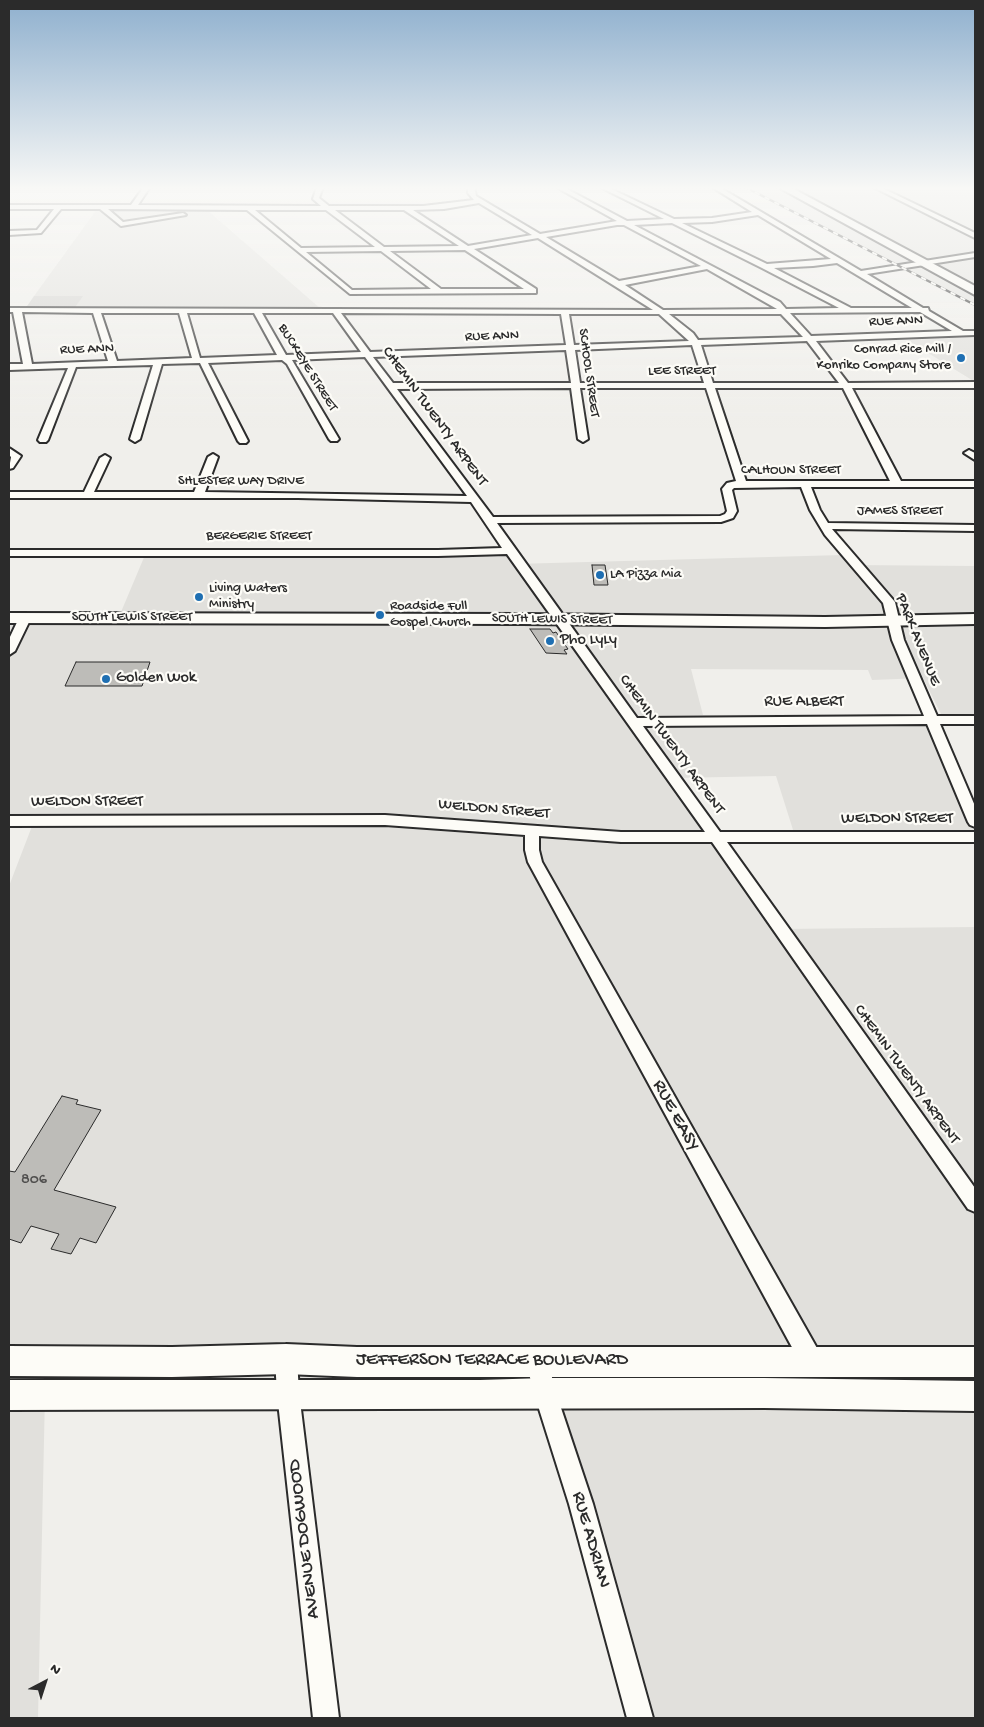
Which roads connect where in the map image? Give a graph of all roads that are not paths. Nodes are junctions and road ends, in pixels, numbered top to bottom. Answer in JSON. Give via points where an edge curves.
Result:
{"nodes":[{"id":1,"x":320,"y":268,"type":"edge"},
{"id":2,"x":408,"y":268,"type":"edge"},
{"id":3,"x":498,"y":268,"type":"edge"},
{"id":4,"x":590,"y":268,"type":"edge"},
{"id":5,"x":705,"y":268,"type":"edge"},
{"id":6,"x":709,"y":268,"type":"edge"},
{"id":7,"x":768,"y":268,"type":"edge"},
{"id":8,"x":852,"y":268,"type":"edge"},
{"id":9,"x":896,"y":268,"type":"edge"},
{"id":10,"x":932,"y":268,"type":"edge"},
{"id":11,"x":862,"y":273,"type":"junction"},
{"id":12,"x":618,"y":284,"type":"junction"},
{"id":13,"x":975,"y":291,"type":"edge"},
{"id":14,"x":440,"y":292,"type":"junction"},
{"id":15,"x":13,"y":310,"type":"edge"},
{"id":16,"x":98,"y":310,"type":"junction"},
{"id":17,"x":182,"y":310,"type":"junction"},
{"id":18,"x":849,"y":310,"type":"junction"},
{"id":19,"x":925,"y":310,"type":"junction"},
{"id":20,"x":258,"y":311,"type":"junction"},
{"id":21,"x":335,"y":311,"type":"junction"},
{"id":22,"x":785,"y":311,"type":"junction"},
{"id":23,"x":566,"y":312,"type":"junction"},
{"id":24,"x":662,"y":312,"type":"junction"},
{"id":25,"x":836,"y":327,"type":"dead end"},
{"id":26,"x":975,"y":333,"type":"edge"},
{"id":27,"x":962,"y":334,"type":"junction"},
{"id":28,"x":862,"y":337,"type":"junction"},
{"id":29,"x":808,"y":340,"type":"junction"},
{"id":30,"x":696,"y":344,"type":"junction"},
{"id":31,"x":570,"y":348,"type":"junction"},
{"id":32,"x":367,"y":355,"type":"junction"},
{"id":33,"x":285,"y":358,"type":"junction"},
{"id":34,"x":199,"y":361,"type":"junction"},
{"id":35,"x":158,"y":362,"type":"junction"},
{"id":36,"x":113,"y":363,"type":"junction"},
{"id":37,"x":73,"y":364,"type":"junction"},
{"id":38,"x":9,"y":366,"type":"edge"},
{"id":39,"x":28,"y":366,"type":"junction"},
{"id":40,"x":846,"y":385,"type":"junction"},
{"id":41,"x":975,"y":385,"type":"edge"},
{"id":42,"x":390,"y":386,"type":"junction"},
{"id":43,"x":576,"y":386,"type":"junction"},
{"id":44,"x":710,"y":386,"type":"junction"},
{"id":45,"x":334,"y":438,"type":"dead end"},
{"id":46,"x":135,"y":439,"type":"dead end"},
{"id":47,"x":583,"y":439,"type":"dead end"},
{"id":48,"x":43,"y":440,"type":"dead end"},
{"id":49,"x":243,"y":441,"type":"dead end"},
{"id":50,"x":9,"y":451,"type":"edge"},
{"id":51,"x":213,"y":456,"type":"dead end"},
{"id":52,"x":105,"y":458,"type":"dead end"},
{"id":53,"x":9,"y":466,"type":"edge"},
{"id":54,"x":742,"y":484,"type":"junction"},
{"id":55,"x":897,"y":484,"type":"junction"},
{"id":56,"x":975,"y":484,"type":"edge"},
{"id":57,"x":805,"y":485,"type":"junction"},
{"id":58,"x":12,"y":496,"type":"edge"},
{"id":59,"x":87,"y":496,"type":"junction"},
{"id":60,"x":198,"y":496,"type":"junction"},
{"id":61,"x":473,"y":499,"type":"junction"},
{"id":62,"x":9,"y":506,"type":"edge"},
{"id":63,"x":490,"y":520,"type":"junction"},
{"id":64,"x":825,"y":526,"type":"junction"},
{"id":65,"x":975,"y":528,"type":"edge"},
{"id":66,"x":510,"y":551,"type":"junction"},
{"id":67,"x":9,"y":553,"type":"edge"},
{"id":68,"x":17,"y":618,"type":"edge"},
{"id":69,"x":975,"y":618,"type":"edge"},
{"id":70,"x":562,"y":620,"type":"junction"},
{"id":71,"x":893,"y":620,"type":"junction"},
{"id":72,"x":9,"y":652,"type":"edge"},
{"id":73,"x":932,"y":720,"type":"junction"},
{"id":74,"x":975,"y":720,"type":"edge"},
{"id":75,"x":633,"y":722,"type":"junction"},
{"id":76,"x":9,"y":821,"type":"edge"},
{"id":77,"x":975,"y":822,"type":"edge"},
{"id":78,"x":532,"y":832,"type":"junction"},
{"id":79,"x":716,"y":837,"type":"junction"},
{"id":80,"x":975,"y":837,"type":"edge"},
{"id":81,"x":975,"y":1203,"type":"edge"},
{"id":82,"x":286,"y":1359,"type":"junction"},
{"id":83,"x":23,"y":1361,"type":"edge"},
{"id":84,"x":812,"y":1361,"type":"junction"},
{"id":85,"x":537,"y":1362,"type":"junction"},
{"id":86,"x":975,"y":1362,"type":"edge"},
{"id":87,"x":288,"y":1393,"type":"junction"},
{"id":88,"x":545,"y":1393,"type":"junction"},
{"id":89,"x":18,"y":1395,"type":"edge"},
{"id":90,"x":833,"y":1395,"type":"junction"},
{"id":91,"x":975,"y":1396,"type":"edge"},
{"id":92,"x":326,"y":1718,"type":"edge"},
{"id":93,"x":640,"y":1718,"type":"edge"}],
"edges":[{"from":1,"to":14,"type":"street","via":[[350,292]]},
{"from":2,"to":14,"type":"street"},
{"from":3,"to":14,"type":"street","via":[[533,291]]},
{"from":4,"to":12,"type":"street"},
{"from":5,"to":12,"type":"street"},
{"from":6,"to":22,"type":"street"},
{"from":7,"to":18,"type":"street"},
{"from":8,"to":11,"type":"street"},
{"from":9,"to":11,"type":"street"},
{"from":10,"to":13,"type":"main road"},
{"from":11,"to":19,"type":"street"},
{"from":12,"to":24,"type":"street"},
{"from":15,"to":16,"type":"street"},
{"from":15,"to":39,"type":"street"},
{"from":16,"to":17,"type":"street"},
{"from":16,"to":36,"type":"street"},
{"from":17,"to":20,"type":"street"},
{"from":17,"to":34,"type":"street"},
{"from":18,"to":19,"type":"street"},
{"from":18,"to":22,"type":"street"},
{"from":19,"to":27,"type":"street"},
{"from":20,"to":21,"type":"street"},
{"from":20,"to":33,"type":"street","name":"BUCKEYE STREET","via":[[262,323]]},
{"from":21,"to":23,"type":"street"},
{"from":21,"to":32,"type":"street","name":"CHEMIN TWENTY ARPENT"},
{"from":22,"to":24,"type":"street"},
{"from":22,"to":29,"type":"street"},
{"from":23,"to":24,"type":"street"},
{"from":23,"to":31,"type":"street","name":"SCHOOL STREET"},
{"from":24,"to":30,"type":"street"},
{"from":25,"to":28,"type":"street"},
{"from":26,"to":27,"type":"street","name":"RUE ANN"},
{"from":27,"to":28,"type":"street","name":"RUE ANN"},
{"from":28,"to":29,"type":"street","name":"RUE ANN"},
{"from":29,"to":30,"type":"street","name":"RUE ANN"},
{"from":29,"to":40,"type":"street"},
{"from":30,"to":31,"type":"street","name":"RUE ANN"},
{"from":30,"to":44,"type":"street"},
{"from":31,"to":32,"type":"street","name":"RUE ANN"},
{"from":31,"to":43,"type":"street","name":"SCHOOL STREET"},
{"from":32,"to":33,"type":"street","name":"RUE ANN"},
{"from":32,"to":42,"type":"street","name":"CHEMIN TWENTY ARPENT"},
{"from":33,"to":34,"type":"street","name":"RUE ANN"},
{"from":33,"to":45,"type":"street","name":"BUCKEYE STREET"},
{"from":34,"to":35,"type":"street","name":"RUE ANN"},
{"from":34,"to":49,"type":"street","via":[[208,368]]},
{"from":35,"to":36,"type":"street","name":"RUE ANN"},
{"from":35,"to":46,"type":"street"},
{"from":36,"to":37,"type":"street","name":"RUE ANN"},
{"from":37,"to":39,"type":"street","name":"RUE ANN"},
{"from":37,"to":48,"type":"street"},
{"from":38,"to":39,"type":"street","name":"RUE ANN"},
{"from":40,"to":41,"type":"street","name":"LEE STREET"},
{"from":40,"to":44,"type":"street","name":"LEE STREET"},
{"from":40,"to":55,"type":"street"},
{"from":42,"to":43,"type":"street","name":"LEE STREET"},
{"from":42,"to":61,"type":"street","name":"CHEMIN TWENTY ARPENT"},
{"from":43,"to":44,"type":"street","name":"LEE STREET"},
{"from":43,"to":47,"type":"street","name":"SCHOOL STREET"},
{"from":44,"to":54,"type":"street"},
{"from":50,"to":53,"type":"street","via":[[16,456]]},
{"from":51,"to":60,"type":"street"},
{"from":52,"to":59,"type":"street"},
{"from":54,"to":57,"type":"street","name":"CALHOUN STREET"},
{"from":54,"to":63,"type":"street","name":"CALHOUN STREET","via":[[731,485],[727,489],[732,511],[721,519]]},
{"from":55,"to":56,"type":"street","name":"CALHOUN STREET"},
{"from":55,"to":57,"type":"street","name":"CALHOUN STREET"},
{"from":57,"to":64,"type":"street","name":"PARK AVENUE"},
{"from":58,"to":59,"type":"street","name":"SHLESTER WAY DRIVE"},
{"from":58,"to":62,"type":"street"},
{"from":59,"to":60,"type":"street","name":"SHLESTER WAY DRIVE"},
{"from":60,"to":61,"type":"street","name":"SHLESTER WAY DRIVE"},
{"from":61,"to":63,"type":"street","name":"CHEMIN TWENTY ARPENT"},
{"from":63,"to":66,"type":"street","name":"CHEMIN TWENTY ARPENT"},
{"from":64,"to":65,"type":"street","name":"JAMES STREET"},
{"from":64,"to":71,"type":"street","name":"PARK AVENUE","via":[[889,602]]},
{"from":66,"to":67,"type":"street","name":"BERGERIE STREET"},
{"from":66,"to":70,"type":"street","name":"CHEMIN TWENTY ARPENT"},
{"from":68,"to":70,"type":"street","name":"SOUTH LEWIS STREET"},
{"from":68,"to":72,"type":"street"},
{"from":69,"to":71,"type":"street","name":"SOUTH LEWIS STREET"},
{"from":70,"to":71,"type":"street","name":"SOUTH LEWIS STREET"},
{"from":70,"to":75,"type":"street","name":"CHEMIN TWENTY ARPENT"},
{"from":71,"to":73,"type":"street","name":"PARK AVENUE","via":[[898,640]]},
{"from":73,"to":74,"type":"street","name":"RUE ALBERT"},
{"from":73,"to":75,"type":"street","name":"RUE ALBERT"},
{"from":73,"to":77,"type":"street","name":"PARK AVENUE"},
{"from":75,"to":79,"type":"street","name":"CHEMIN TWENTY ARPENT"},
{"from":76,"to":78,"type":"street","name":"WELDON STREET","via":[[384,820]]},
{"from":78,"to":79,"type":"street","name":"WELDON STREET","via":[[621,837]]},
{"from":78,"to":84,"type":"street","name":"RUE EASY","via":[[532,850],[540,870]]},
{"from":79,"to":80,"type":"street","name":"WELDON STREET"},
{"from":79,"to":81,"type":"street","name":"CHEMIN TWENTY ARPENT"},
{"from":82,"to":83,"type":"street","name":"JEFFERSON TERRACE BOULEVARD"},
{"from":82,"to":85,"type":"street","name":"JEFFERSON TERRACE BOULEVARD"},
{"from":82,"to":87,"type":"street","name":"AVENUE DOGWOOD"},
{"from":83,"to":89,"type":"street"},
{"from":84,"to":85,"type":"street","name":"JEFFERSON TERRACE BOULEVARD"},
{"from":84,"to":86,"type":"street","name":"JEFFERSON TERRACE BOULEVARD"},
{"from":84,"to":90,"type":"street","name":"RUE EASY"},
{"from":85,"to":88,"type":"street","name":"RUE ADRIAN"},
{"from":87,"to":88,"type":"street","name":"JEFFERSON TERRACE BOULEVARD"},
{"from":87,"to":89,"type":"street","name":"JEFFERSON TERRACE BOULEVARD"},
{"from":87,"to":92,"type":"street","name":"AVENUE DOGWOOD"},
{"from":88,"to":90,"type":"street","name":"JEFFERSON TERRACE BOULEVARD"},
{"from":88,"to":93,"type":"street","name":"RUE ADRIAN","via":[[581,1504]]},
{"from":90,"to":91,"type":"street","name":"JEFFERSON TERRACE BOULEVARD"}]}
